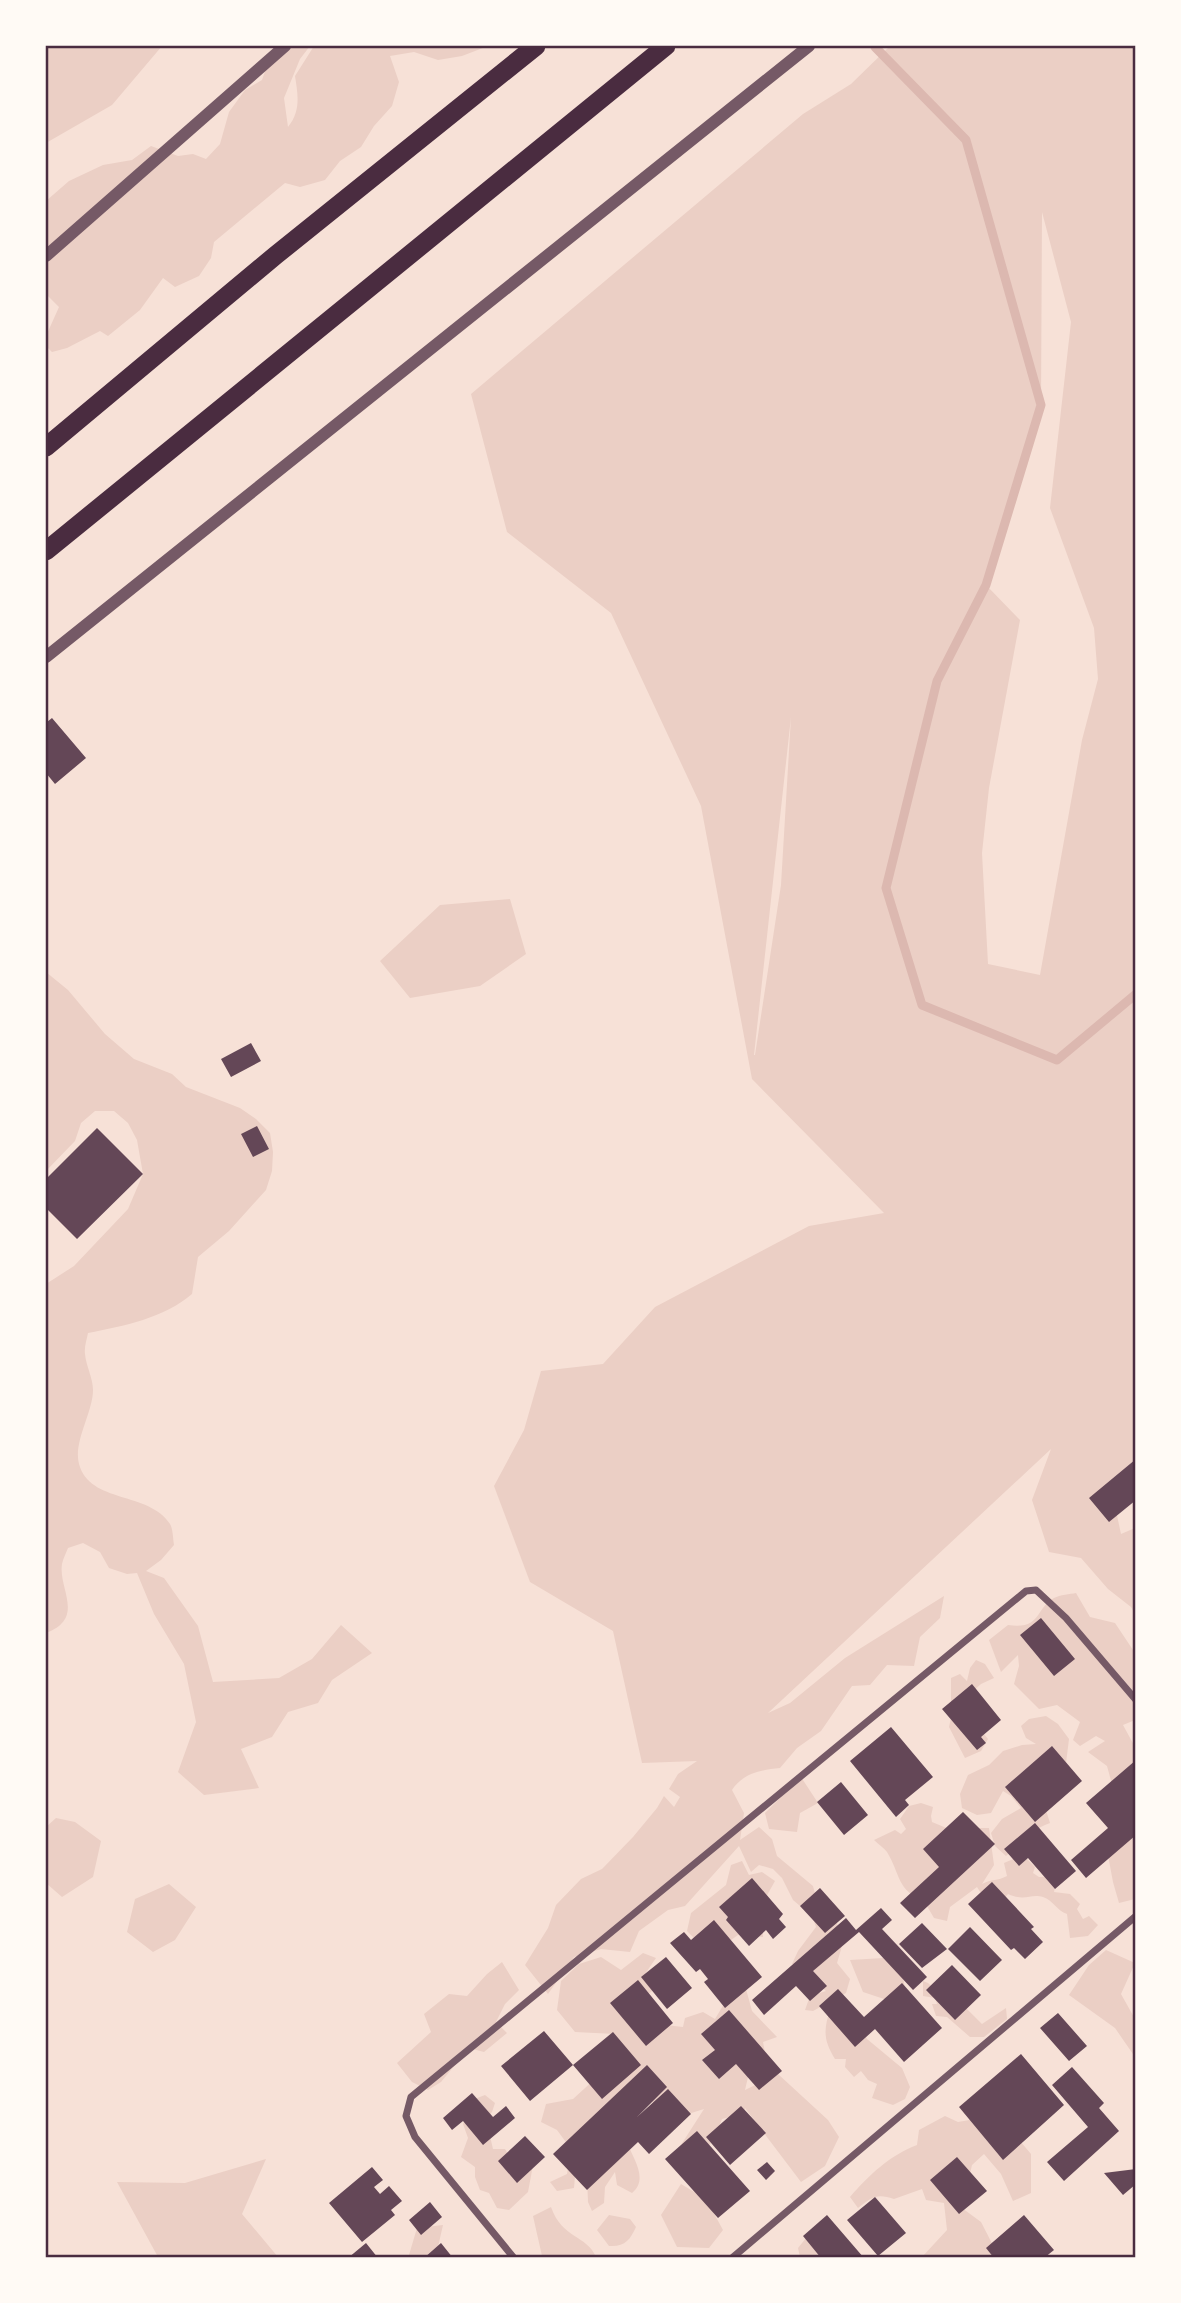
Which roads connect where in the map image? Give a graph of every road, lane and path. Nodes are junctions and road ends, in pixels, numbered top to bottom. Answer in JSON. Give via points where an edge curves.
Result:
{"nodes":[{"id":1,"x":285,"y":46,"type":"edge"},
{"id":2,"x":536,"y":46,"type":"edge"},
{"id":3,"x":666,"y":46,"type":"edge"},
{"id":4,"x":809,"y":46,"type":"edge"},
{"id":5,"x":46,"y":256,"type":"edge"},
{"id":6,"x":46,"y":446,"type":"edge"},
{"id":7,"x":46,"y":551,"type":"edge"},
{"id":8,"x":46,"y":657,"type":"edge"},
{"id":9,"x":1136,"y":1700,"type":"edge"},
{"id":10,"x":1136,"y":1916,"type":"edge"},
{"id":11,"x":514,"y":2258,"type":"edge"},
{"id":12,"x":732,"y":2258,"type":"edge"}],
"edges":[{"from":1,"to":5,"type":"street"},
{"from":2,"to":6,"type":"highway"},
{"from":3,"to":7,"type":"highway"},
{"from":4,"to":8,"type":"street"},
{"from":9,"to":11,"type":"street","via":[[1042,1594],[1026,1591],[411,2096],[406,2116],[415,2137]]},
{"from":10,"to":12,"type":"street"}]}
